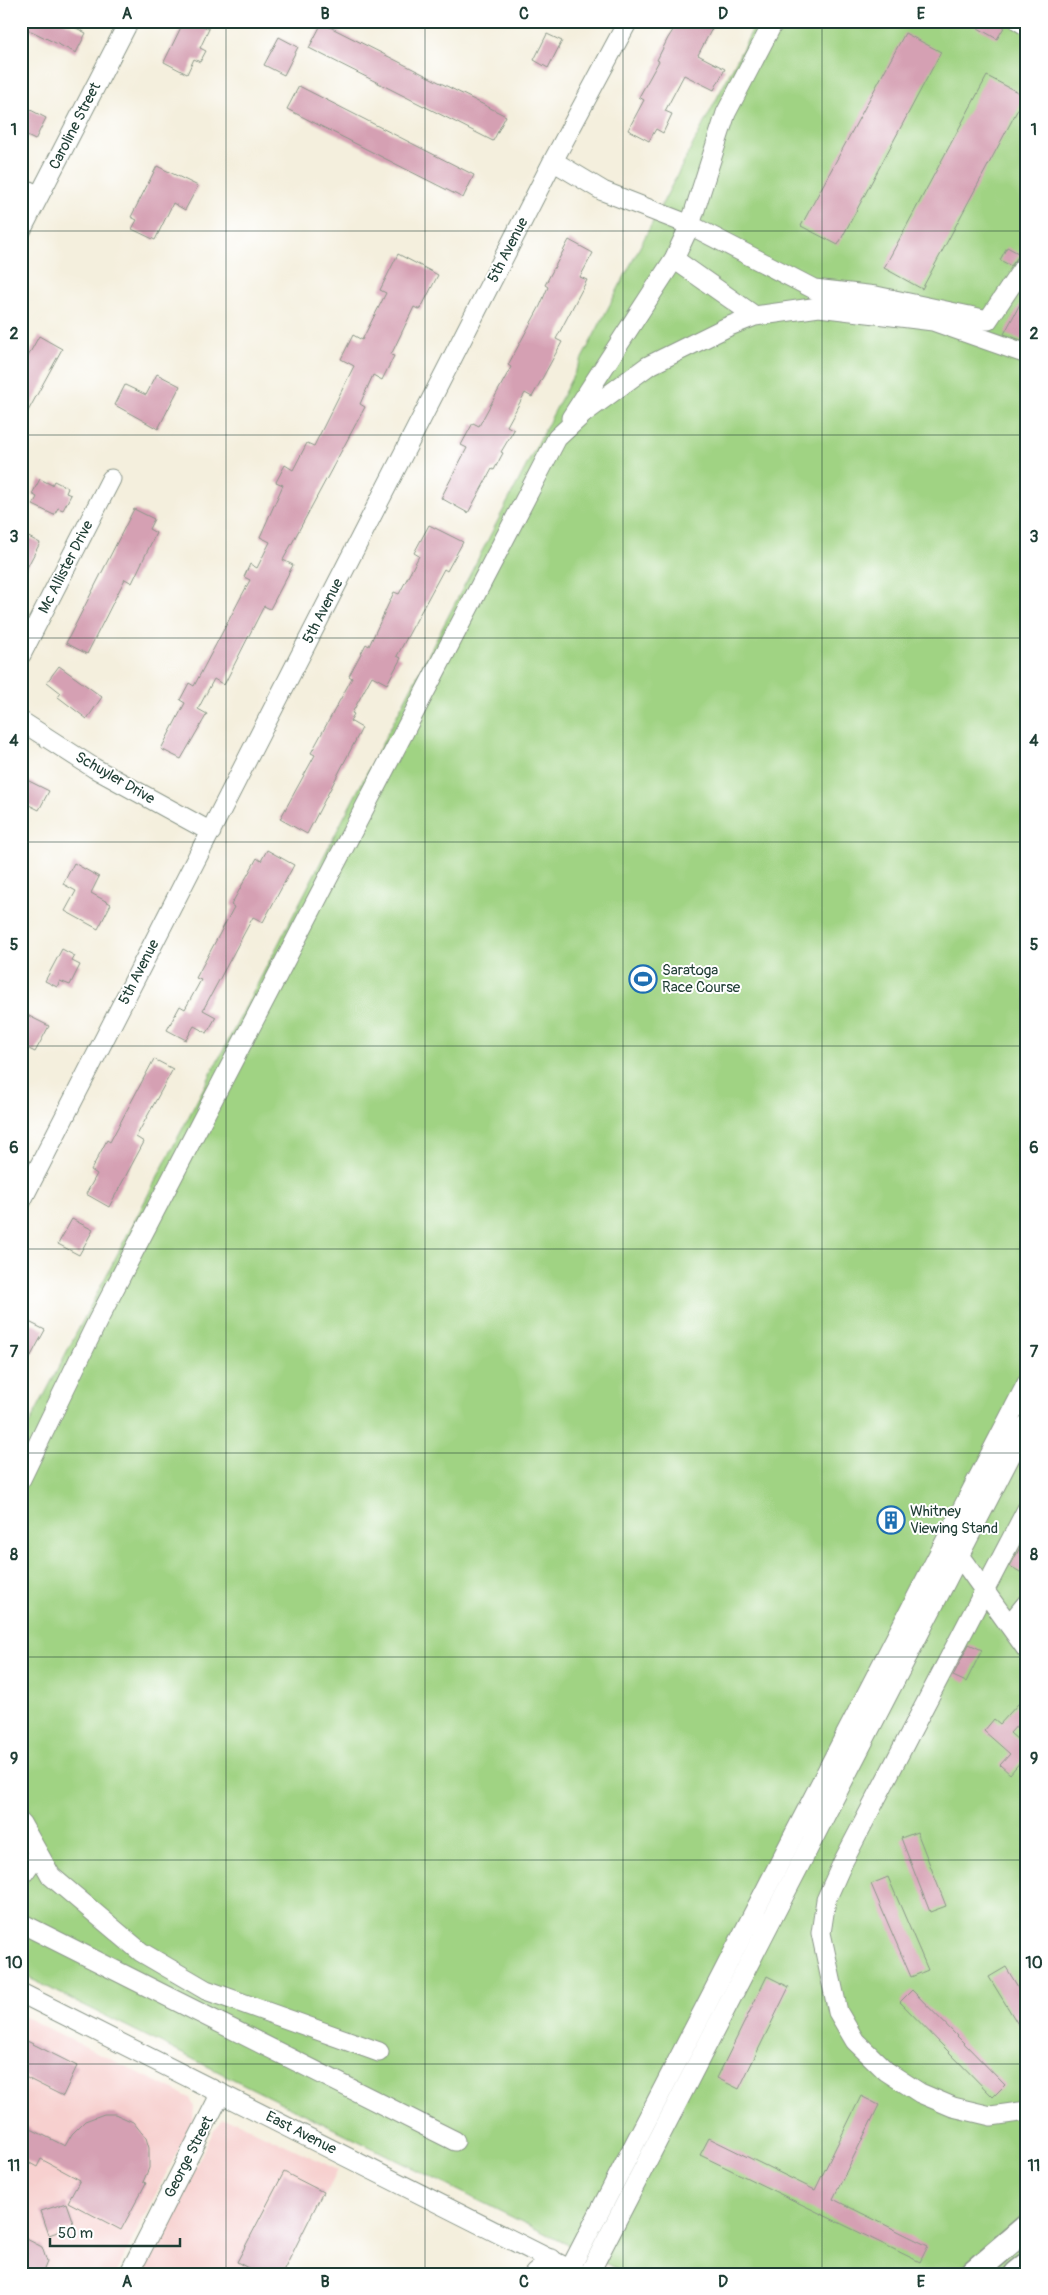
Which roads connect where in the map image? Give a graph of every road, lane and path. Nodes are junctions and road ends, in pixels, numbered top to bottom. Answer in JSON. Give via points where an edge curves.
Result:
{"nodes":[{"id":1,"x":129,"y":21,"type":"edge"},
{"id":2,"x":628,"y":21,"type":"edge"},
{"id":3,"x":774,"y":21,"type":"edge"},
{"id":4,"x":1019,"y":21,"type":"edge"},
{"id":5,"x":1027,"y":26,"type":"edge"},
{"id":6,"x":553,"y":161,"type":"junction"},
{"id":7,"x":21,"y":187,"type":"edge"},
{"id":8,"x":39,"y":196,"type":"junction"},
{"id":9,"x":690,"y":225,"type":"junction"},
{"id":10,"x":21,"y":231,"type":"edge"},
{"id":11,"x":674,"y":259,"type":"junction"},
{"id":12,"x":1027,"y":262,"type":"edge"},
{"id":13,"x":755,"y":316,"type":"junction"},
{"id":14,"x":1027,"y":354,"type":"edge"},
{"id":15,"x":557,"y":438,"type":"junction"},
{"id":16,"x":112,"y":478,"type":"dead end"},
{"id":17,"x":21,"y":655,"type":"edge"},
{"id":18,"x":21,"y":721,"type":"edge"},
{"id":19,"x":211,"y":832,"type":"junction"},
{"id":20,"x":21,"y":1202,"type":"edge"},
{"id":21,"x":1027,"y":1384,"type":"edge"},
{"id":22,"x":1027,"y":1424,"type":"edge"},
{"id":23,"x":21,"y":1479,"type":"edge"},
{"id":24,"x":1027,"y":1510,"type":"edge"},
{"id":25,"x":947,"y":1539,"type":"junction"},
{"id":26,"x":959,"y":1556,"type":"junction"},
{"id":27,"x":984,"y":1591,"type":"junction"},
{"id":28,"x":1027,"y":1602,"type":"edge"},
{"id":29,"x":1009,"y":1625,"type":"junction"},
{"id":30,"x":1027,"y":1650,"type":"edge"},
{"id":31,"x":844,"y":1737,"type":"junction"},
{"id":32,"x":861,"y":1745,"type":"junction"},
{"id":33,"x":21,"y":1822,"type":"edge"},
{"id":34,"x":38,"y":1853,"type":"junction"},
{"id":35,"x":782,"y":1858,"type":"junction"},
{"id":36,"x":799,"y":1867,"type":"junction"},
{"id":37,"x":21,"y":1877,"type":"edge"},
{"id":38,"x":749,"y":1921,"type":"junction"},
{"id":39,"x":21,"y":1923,"type":"edge"},
{"id":40,"x":766,"y":1930,"type":"junction"},
{"id":41,"x":21,"y":1993,"type":"edge"},
{"id":42,"x":378,"y":2052,"type":"dead end"},
{"id":43,"x":222,"y":2093,"type":"junction"},
{"id":44,"x":1027,"y":2111,"type":"edge"},
{"id":45,"x":644,"y":2125,"type":"junction"},
{"id":46,"x":661,"y":2134,"type":"junction"},
{"id":47,"x":455,"y":2141,"type":"dead end"},
{"id":48,"x":618,"y":2176,"type":"junction"},
{"id":49,"x":634,"y":2186,"type":"junction"},
{"id":50,"x":1027,"y":2227,"type":"edge"},
{"id":51,"x":1006,"y":2244,"type":"junction"},
{"id":52,"x":552,"y":2259,"type":"junction"},
{"id":53,"x":1024,"y":2270,"type":"edge"},
{"id":54,"x":574,"y":2272,"type":"edge"},
{"id":55,"x":129,"y":2274,"type":"edge"},
{"id":56,"x":534,"y":2274,"type":"edge"},
{"id":57,"x":589,"y":2274,"type":"edge"},
{"id":58,"x":972,"y":2274,"type":"edge"}],
"edges":[{"from":1,"to":8,"type":"street","name":"Caroline Street"},
{"from":2,"to":6,"type":"street","name":"5th Avenue"},
{"from":3,"to":9,"type":"street","via":[[726,113]]},
{"from":4,"to":5,"type":"street"},
{"from":6,"to":9,"type":"street","via":[[603,191]]},
{"from":6,"to":19,"type":"street","name":"5th Avenue"},
{"from":7,"to":8,"type":"street"},
{"from":8,"to":10,"type":"street","name":"Caroline Street"},
{"from":9,"to":11,"type":"street"},
{"from":9,"to":12,"type":"street","via":[[814,289],[876,296],[988,320]]},
{"from":11,"to":13,"type":"street"},
{"from":11,"to":15,"type":"street"},
{"from":13,"to":14,"type":"street","via":[[819,307],[933,320]]},
{"from":13,"to":15,"type":"street","via":[[648,366]]},
{"from":15,"to":23,"type":"street","via":[[96,1322]]},
{"from":16,"to":17,"type":"street","name":"Mc Allister Drive"},
{"from":18,"to":19,"type":"street","name":"Schuyler Drive","via":[[94,768]]},
{"from":19,"to":20,"type":"street","name":"5th Avenue"},
{"from":21,"to":25,"type":"street"},
{"from":22,"to":26,"type":"street"},
{"from":24,"to":27,"type":"street"},
{"from":25,"to":26,"type":"street"},
{"from":25,"to":31,"type":"street"},
{"from":26,"to":27,"type":"street"},
{"from":26,"to":32,"type":"street"},
{"from":27,"to":29,"type":"street"},
{"from":27,"to":44,"type":"street","via":[[843,1862],[826,1900],[821,1933],[838,2012],[855,2041],[886,2071],[920,2093],[953,2107],[992,2116]]},
{"from":28,"to":29,"type":"street"},
{"from":29,"to":30,"type":"street"},
{"from":31,"to":32,"type":"street"},
{"from":31,"to":35,"type":"street"},
{"from":32,"to":36,"type":"street"},
{"from":33,"to":34,"type":"street"},
{"from":34,"to":37,"type":"street"},
{"from":34,"to":42,"type":"street","via":[[51,1876],[141,1952],[206,1990]]},
{"from":35,"to":36,"type":"street"},
{"from":35,"to":38,"type":"street"},
{"from":36,"to":40,"type":"street"},
{"from":38,"to":40,"type":"street"},
{"from":38,"to":45,"type":"street"},
{"from":39,"to":47,"type":"street"},
{"from":40,"to":46,"type":"street"},
{"from":41,"to":43,"type":"street","name":"East Avenue"},
{"from":43,"to":52,"type":"street","name":"East Avenue"},
{"from":43,"to":55,"type":"street","name":"George Street"},
{"from":45,"to":46,"type":"street"},
{"from":45,"to":48,"type":"street"},
{"from":46,"to":49,"type":"street"},
{"from":48,"to":49,"type":"street"},
{"from":48,"to":54,"type":"street"},
{"from":49,"to":57,"type":"street"},
{"from":50,"to":51,"type":"main road"},
{"from":51,"to":53,"type":"street"},
{"from":51,"to":58,"type":"main road"},
{"from":52,"to":54,"type":"street","name":"East Avenue"},
{"from":52,"to":56,"type":"street"}]}
